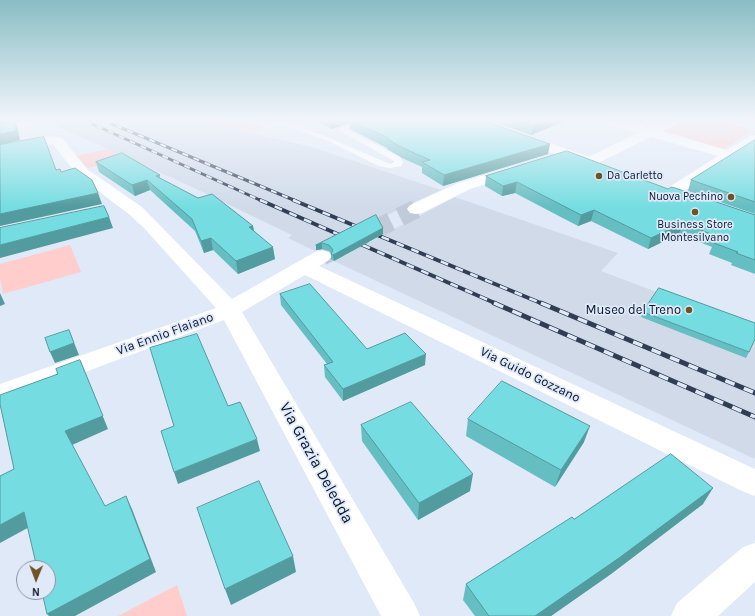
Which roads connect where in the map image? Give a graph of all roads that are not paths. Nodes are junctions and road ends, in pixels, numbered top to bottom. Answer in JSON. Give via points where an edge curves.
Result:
{"nodes":[{"id":1,"x":64,"y":150,"type":"edge"},
{"id":2,"x":351,"y":150,"type":"edge"},
{"id":3,"x":379,"y":150,"type":"edge"},
{"id":4,"x":554,"y":150,"type":"edge"},
{"id":5,"x":614,"y":150,"type":"edge"},
{"id":6,"x":710,"y":150,"type":"edge"},
{"id":7,"x":737,"y":150,"type":"edge"},
{"id":8,"x":566,"y":154,"type":"junction"},
{"id":9,"x":728,"y":155,"type":"junction"},
{"id":10,"x":589,"y":162,"type":"junction"},
{"id":11,"x":609,"y":169,"type":"edge"},
{"id":12,"x":689,"y":198,"type":"edge"},
{"id":13,"x":127,"y":205,"type":"junction"},
{"id":14,"x":104,"y":210,"type":"edge"},
{"id":15,"x":416,"y":210,"type":"tunnel mouth"},
{"id":16,"x":314,"y":262,"type":"joint"},
{"id":17,"x":230,"y":310,"type":"junction"},
{"id":18,"x":0,"y":394,"type":"edge"},
{"id":19,"x":755,"y":483,"type":"edge"},
{"id":20,"x":755,"y":559,"type":"edge"},
{"id":21,"x":401,"y":616,"type":"edge"},
{"id":22,"x":690,"y":616,"type":"edge"}],
"edges":[{"from":1,"to":13,"type":"street","name":"Via Grazia Deledda","via":[[82,172]]},
{"from":2,"to":3,"type":"lane","via":[[382,164],[398,164],[397,159]]},
{"from":4,"to":8,"type":"street"},
{"from":5,"to":10,"type":"street"},
{"from":6,"to":9,"type":"street"},
{"from":7,"to":9,"type":"street"},
{"from":8,"to":10,"type":"street"},
{"from":8,"to":15,"type":"street","via":[[464,186]]},
{"from":9,"to":12,"type":"street","via":[[666,190]]},
{"from":10,"to":11,"type":"street"},
{"from":13,"to":14,"type":"street"},
{"from":13,"to":17,"type":"street","name":"Via Grazia Deledda","via":[[150,224]]},
{"from":16,"to":17,"type":"street","name":"Via Ennio Flaiano"},
{"from":16,"to":19,"type":"street","name":"Via Guido Gozzano"},
{"from":17,"to":18,"type":"street","name":"Via Ennio Flaiano"},
{"from":17,"to":21,"type":"street","name":"Via Grazia Deledda"},
{"from":20,"to":22,"type":"street"}]}
